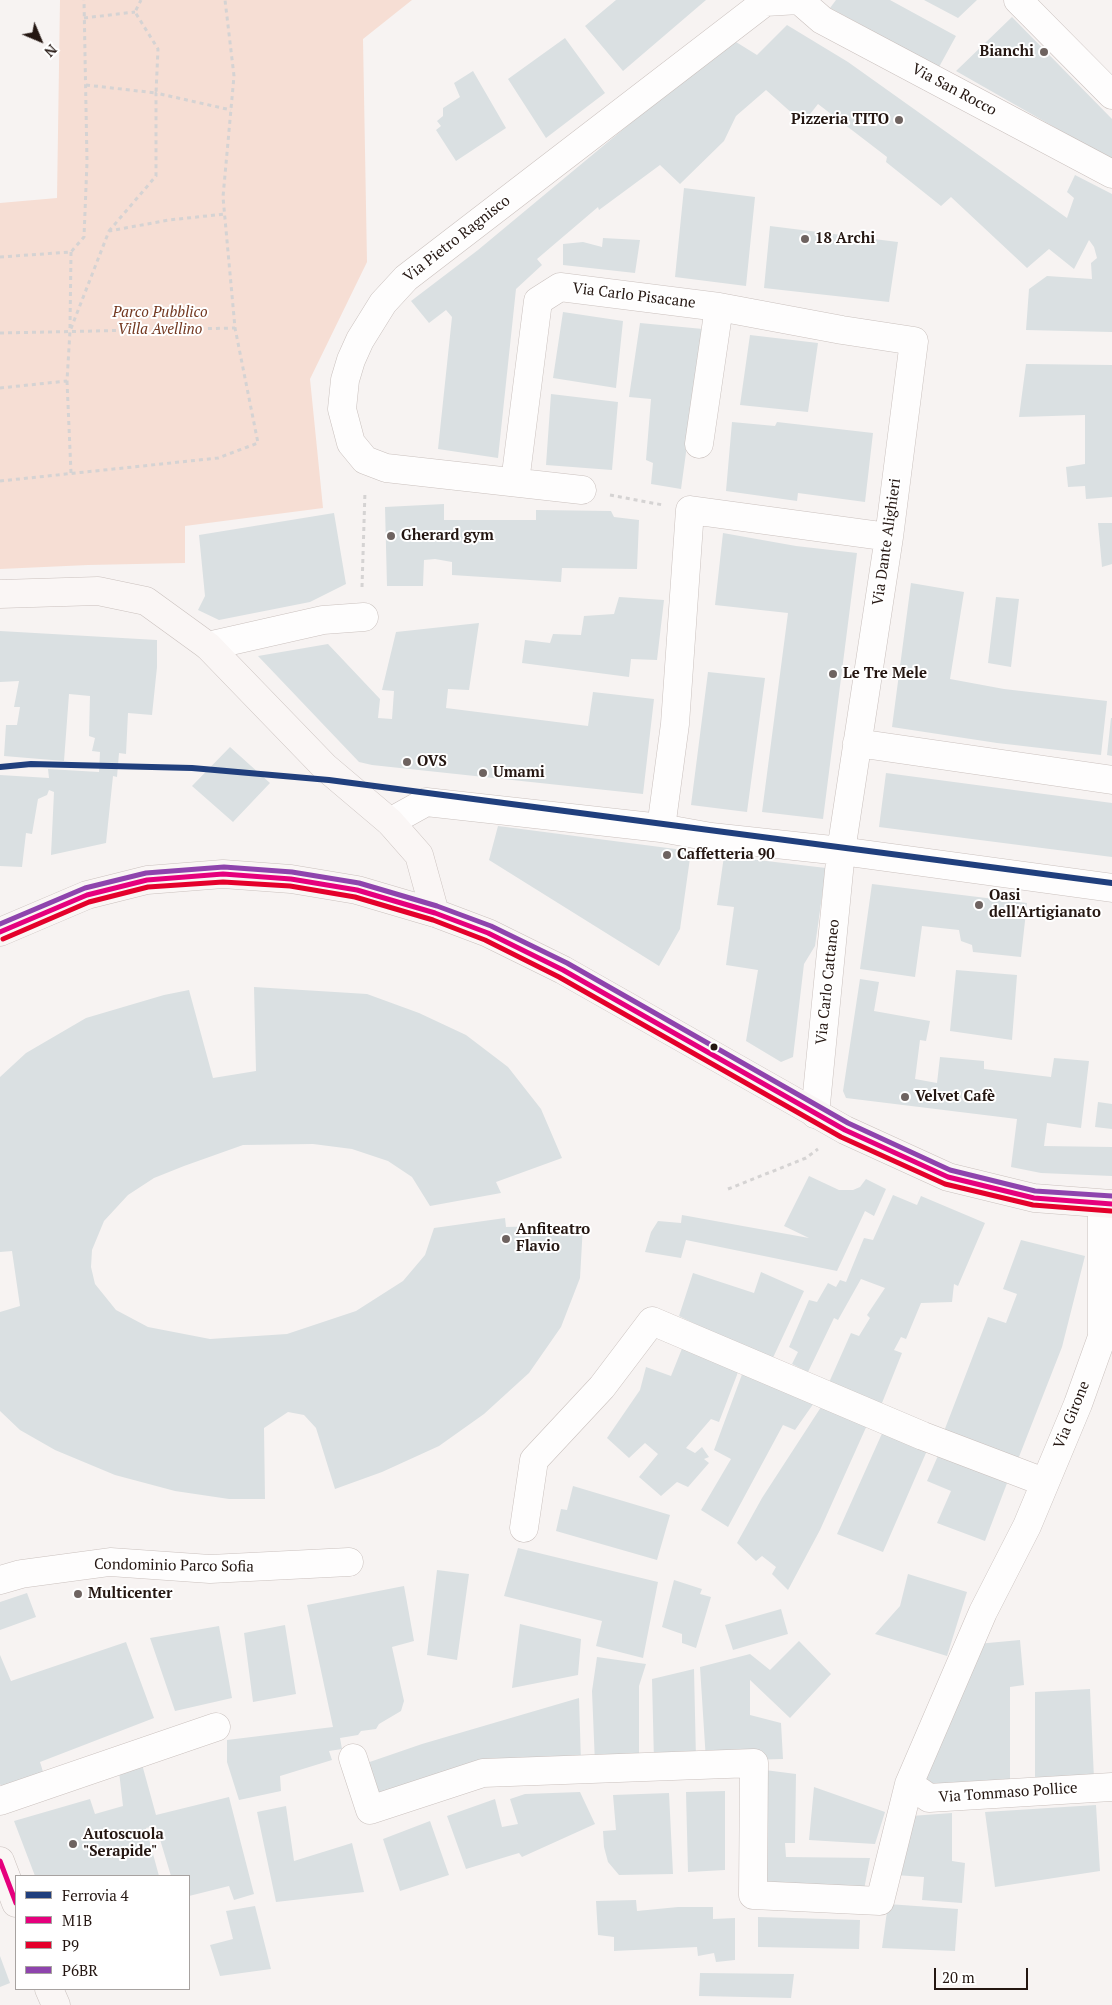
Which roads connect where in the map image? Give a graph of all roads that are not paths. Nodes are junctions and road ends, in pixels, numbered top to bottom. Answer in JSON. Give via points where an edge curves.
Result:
{"nodes":[{"id":1,"x":799,"y":0,"type":"edge"},
{"id":2,"x":1018,"y":0,"type":"edge"},
{"id":3,"x":1112,"y":96,"type":"edge"},
{"id":4,"x":1112,"y":174,"type":"edge"},
{"id":5,"x":720,"y":307,"type":"junction"},
{"id":6,"x":914,"y":341,"type":"joint"},
{"id":7,"x":699,"y":444,"type":"dead end"},
{"id":8,"x":515,"y":482,"type":"junction"},
{"id":9,"x":582,"y":490,"type":"road end"},
{"id":10,"x":889,"y":536,"type":"junction"},
{"id":11,"x":0,"y":594,"type":"edge"},
{"id":12,"x":364,"y":616,"type":"dead end"},
{"id":13,"x":208,"y":646,"type":"junction"},
{"id":14,"x":857,"y":742,"type":"junction"},
{"id":15,"x":1112,"y":780,"type":"edge"},
{"id":16,"x":390,"y":822,"type":"junction"},
{"id":17,"x":661,"y":828,"type":"junction"},
{"id":18,"x":841,"y":851,"type":"junction"},
{"id":19,"x":1112,"y":888,"type":"edge"},
{"id":20,"x":435,"y":913,"type":"junction"},
{"id":21,"x":0,"y":932,"type":"edge"},
{"id":22,"x":815,"y":1114,"type":"junction"},
{"id":23,"x":1107,"y":1204,"type":"edge"},
{"id":24,"x":1044,"y":1482,"type":"junction"},
{"id":25,"x":524,"y":1528,"type":"dead end"},
{"id":26,"x":349,"y":1562,"type":"dead end"},
{"id":27,"x":0,"y":1580,"type":"edge"},
{"id":28,"x":216,"y":1727,"type":"dead end"},
{"id":29,"x":352,"y":1758,"type":"dead end"},
{"id":30,"x":909,"y":1784,"type":"junction"},
{"id":31,"x":1112,"y":1786,"type":"edge"},
{"id":32,"x":0,"y":1801,"type":"edge"},
{"id":33,"x":0,"y":1861,"type":"edge"},
{"id":34,"x":15,"y":1900,"type":"edge"},
{"id":35,"x":49,"y":1990,"type":"edge"},
{"id":36,"x":56,"y":2005,"type":"edge"}],
"edges":[{"from":1,"to":4,"type":"street","name":"Via San Rocco","via":[[822,20]]},
{"from":1,"to":8,"type":"street","name":"Via Pietro Ragnisco","via":[[764,2],[406,278],[383,303],[360,340],[345,380],[342,409],[351,443],[366,460],[386,468]]},
{"from":2,"to":3,"type":"street"},
{"from":5,"to":6,"type":"street","name":"Via Carlo Pisacane"},
{"from":5,"to":7,"type":"street"},
{"from":5,"to":8,"type":"street","name":"Via Carlo Pisacane","via":[[560,287],[538,301]]},
{"from":6,"to":10,"type":"street","name":"Via Dante Alighieri"},
{"from":8,"to":9,"type":"street"},
{"from":10,"to":14,"type":"street","name":"Via Dante Alighieri"},
{"from":10,"to":17,"type":"street","via":[[690,510],[675,724]]},
{"from":11,"to":13,"type":"main road","via":[[98,591],[146,601]]},
{"from":12,"to":13,"type":"street","via":[[323,620]]},
{"from":13,"to":16,"type":"main road","via":[[324,766]]},
{"from":14,"to":15,"type":"street"},
{"from":14,"to":18,"type":"street","name":"Via Dante Alighieri"},
{"from":16,"to":17,"type":"street","via":[[426,802]]},
{"from":16,"to":20,"type":"main road","via":[[419,855]]},
{"from":17,"to":18,"type":"street","via":[[711,837]]},
{"from":18,"to":19,"type":"street"},
{"from":18,"to":22,"type":"street","name":"Via Carlo Cattaneo"},
{"from":20,"to":21,"type":"main road","via":[[357,890],[291,879],[222,874],[147,880],[96,893]]},
{"from":20,"to":22,"type":"main road","via":[[488,933],[563,970]]},
{"from":22,"to":23,"type":"main road","via":[[948,1177],[1034,1198]]},
{"from":23,"to":24,"type":"street","name":"Via Girone","via":[[1102,1338]]},
{"from":24,"to":25,"type":"street","via":[[923,1436],[652,1321],[602,1386],[534,1460]]},
{"from":24,"to":30,"type":"street","name":"Via Girone","via":[[1027,1526],[983,1612]]},
{"from":26,"to":27,"type":"street","name":"Condominio Parco Sofia","via":[[210,1569],[110,1562],[21,1574]]},
{"from":28,"to":32,"type":"street"},
{"from":29,"to":30,"type":"street","name":"Via Girone","via":[[370,1810],[483,1773],[754,1763],[753,1895],[870,1901],[880,1901]]},
{"from":30,"to":31,"type":"street","name":"Via Tommaso Pollice","via":[[929,1798]]},
{"from":33,"to":34,"type":"main road"},
{"from":35,"to":36,"type":"main road"}]}
